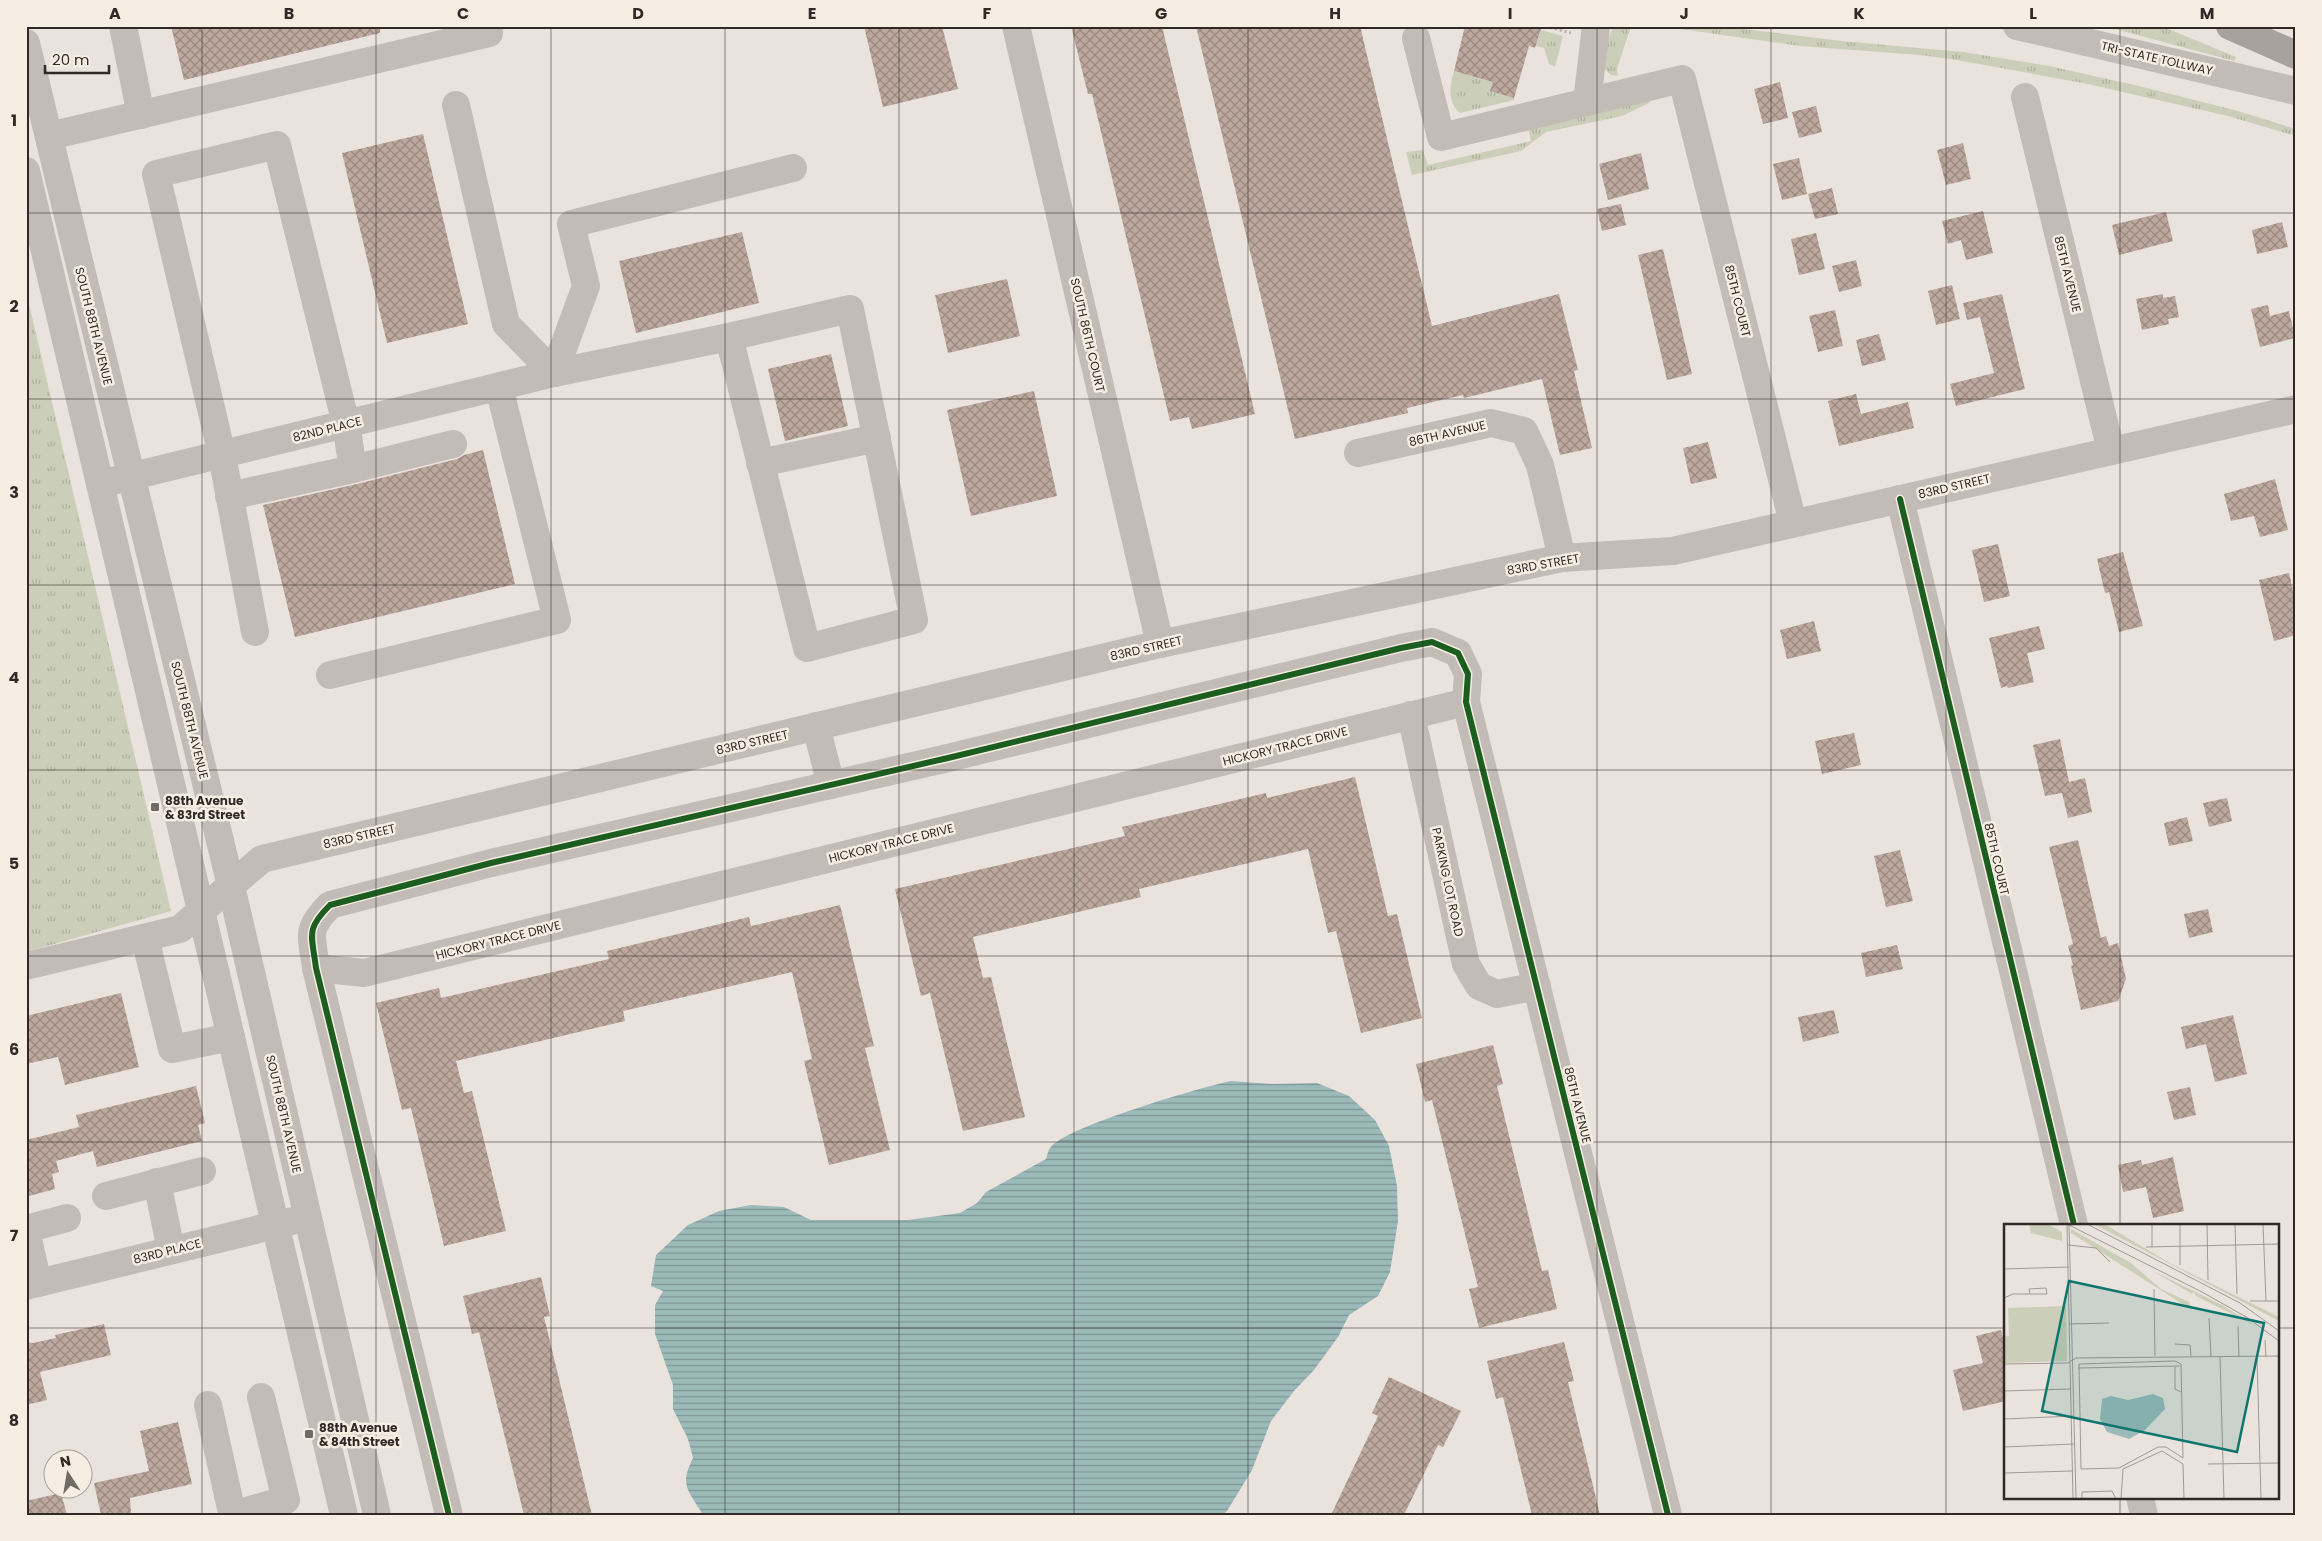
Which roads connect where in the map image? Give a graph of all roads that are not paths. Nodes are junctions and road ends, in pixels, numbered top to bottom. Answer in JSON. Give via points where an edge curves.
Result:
{"nodes":[{"id":1,"x":123,"y":26,"type":"edge"},
{"id":2,"x":487,"y":26,"type":"edge"},
{"id":3,"x":1016,"y":26,"type":"edge"},
{"id":4,"x":1596,"y":26,"type":"edge"},
{"id":5,"x":2017,"y":26,"type":"edge"},
{"id":6,"x":2230,"y":26,"type":"edge"},
{"id":7,"x":1416,"y":38,"type":"dead end"},
{"id":8,"x":26,"y":43,"type":"edge"},
{"id":9,"x":2296,"y":55,"type":"edge"},
{"id":10,"x":2296,"y":91,"type":"edge"},
{"id":11,"x":2025,"y":97,"type":"dead end"},
{"id":12,"x":1587,"y":102,"type":"junction"},
{"id":13,"x":456,"y":105,"type":"dead end"},
{"id":14,"x":141,"y":115,"type":"junction"},
{"id":15,"x":48,"y":136,"type":"junction"},
{"id":16,"x":793,"y":168,"type":"dead end"},
{"id":17,"x":26,"y":171,"type":"edge"},
{"id":18,"x":729,"y":337,"type":"junction"},
{"id":19,"x":554,"y":373,"type":"junction"},
{"id":20,"x":499,"y":387,"type":"junction"},
{"id":21,"x":2296,"y":409,"type":"edge"},
{"id":22,"x":346,"y":424,"type":"junction"},
{"id":23,"x":877,"y":438,"type":"junction"},
{"id":24,"x":452,"y":444,"type":"dead end"},
{"id":25,"x":2111,"y":450,"type":"junction"},
{"id":26,"x":1358,"y":453,"type":"dead end"},
{"id":27,"x":222,"y":455,"type":"junction"},
{"id":28,"x":760,"y":463,"type":"junction"},
{"id":29,"x":353,"y":469,"type":"junction"},
{"id":30,"x":130,"y":477,"type":"junction"},
{"id":31,"x":100,"y":484,"type":"junction"},
{"id":32,"x":229,"y":496,"type":"junction"},
{"id":33,"x":1900,"y":499,"type":"junction"},
{"id":34,"x":1793,"y":523,"type":"junction"},
{"id":35,"x":1562,"y":558,"type":"junction"},
{"id":36,"x":255,"y":632,"type":"dead end"},
{"id":37,"x":1160,"y":644,"type":"junction"},
{"id":38,"x":330,"y":675,"type":"dead end"},
{"id":39,"x":1466,"y":702,"type":"junction"},
{"id":40,"x":1411,"y":715,"type":"junction"},
{"id":41,"x":816,"y":726,"type":"junction"},
{"id":42,"x":831,"y":785,"type":"junction"},
{"id":43,"x":231,"y":886,"type":"junction"},
{"id":44,"x":201,"y":911,"type":"junction"},
{"id":45,"x":145,"y":938,"type":"junction"},
{"id":46,"x":26,"y":966,"type":"edge"},
{"id":47,"x":316,"y":968,"type":"junction"},
{"id":48,"x":1537,"y":986,"type":"junction"},
{"id":49,"x":231,"y":1037,"type":"junction"},
{"id":50,"x":202,"y":1171,"type":"dead end"},
{"id":51,"x":157,"y":1182,"type":"junction"},
{"id":52,"x":106,"y":1196,"type":"dead end"},
{"id":53,"x":308,"y":1217,"type":"junction"},
{"id":54,"x":67,"y":1218,"type":"dead end"},
{"id":55,"x":2074,"y":1224,"type":"edge"},
{"id":56,"x":276,"y":1225,"type":"junction"},
{"id":57,"x":26,"y":1230,"type":"edge"},
{"id":58,"x":171,"y":1250,"type":"junction"},
{"id":59,"x":32,"y":1284,"type":"edge"},
{"id":60,"x":261,"y":1397,"type":"dead end"},
{"id":61,"x":208,"y":1405,"type":"dead end"},
{"id":62,"x":2140,"y":1498,"type":"edge"},
{"id":63,"x":232,"y":1514,"type":"edge"},
{"id":64,"x":344,"y":1515,"type":"edge"},
{"id":65,"x":377,"y":1515,"type":"edge"},
{"id":66,"x":449,"y":1515,"type":"edge"},
{"id":67,"x":1668,"y":1515,"type":"edge"},
{"id":68,"x":2144,"y":1515,"type":"edge"}],
"edges":[{"from":1,"to":14,"type":"street"},
{"from":2,"to":14,"type":"street","via":[[489,33]]},
{"from":3,"to":37,"type":"street","name":"SOUTH 86TH COURT"},
{"from":4,"to":12,"type":"street"},
{"from":5,"to":10,"type":"street","name":"TRI-STATE TOLLWAY"},
{"from":6,"to":9,"type":"highway"},
{"from":7,"to":12,"type":"street","via":[[1441,137]]},
{"from":8,"to":15,"type":"street","name":"SOUTH 88TH AVENUE"},
{"from":11,"to":25,"type":"street","name":"85TH AVENUE"},
{"from":12,"to":34,"type":"street","name":"85TH COURT","via":[[1682,79]]},
{"from":13,"to":19,"type":"street","via":[[506,324]]},
{"from":14,"to":15,"type":"street"},
{"from":15,"to":30,"type":"street","name":"SOUTH 88TH AVENUE"},
{"from":16,"to":19,"type":"street","via":[[571,224],[586,286]]},
{"from":17,"to":31,"type":"street"},
{"from":18,"to":19,"type":"street","name":"82ND PLACE"},
{"from":18,"to":23,"type":"street","name":"82ND PLACE","via":[[850,309]]},
{"from":18,"to":28,"type":"street"},
{"from":19,"to":20,"type":"street","name":"82ND PLACE"},
{"from":20,"to":22,"type":"street","name":"82ND PLACE"},
{"from":20,"to":38,"type":"street","via":[[557,620]]},
{"from":21,"to":25,"type":"street","name":"83RD STREET"},
{"from":22,"to":27,"type":"street","name":"82ND PLACE"},
{"from":22,"to":27,"type":"street","via":[[278,145],[156,174]]},
{"from":22,"to":29,"type":"street"},
{"from":23,"to":28,"type":"street"},
{"from":23,"to":28,"type":"street","via":[[914,620],[807,648]]},
{"from":24,"to":29,"type":"street"},
{"from":25,"to":33,"type":"street","name":"83RD STREET"},
{"from":26,"to":35,"type":"street","name":"86TH AVENUE","via":[[1491,423],[1524,431],[1540,465]]},
{"from":27,"to":30,"type":"street","name":"82ND PLACE"},
{"from":27,"to":32,"type":"street"},
{"from":29,"to":32,"type":"street"},
{"from":30,"to":31,"type":"street","name":"82ND PLACE"},
{"from":30,"to":43,"type":"street","name":"SOUTH 88TH AVENUE"},
{"from":31,"to":44,"type":"street"},
{"from":32,"to":36,"type":"street"},
{"from":33,"to":34,"type":"street","name":"83RD STREET"},
{"from":33,"to":55,"type":"street","name":"85TH COURT"},
{"from":34,"to":35,"type":"street","name":"83RD STREET","via":[[1673,551]]},
{"from":35,"to":37,"type":"street","name":"83RD STREET"},
{"from":37,"to":41,"type":"street","name":"83RD STREET"},
{"from":39,"to":40,"type":"street","name":"HICKORY TRACE DRIVE"},
{"from":39,"to":42,"type":"street","name":"86TH AVENUE","via":[[1468,674],[1458,653],[1432,642]]},
{"from":39,"to":48,"type":"street","name":"86TH AVENUE"},
{"from":40,"to":47,"type":"street","name":"HICKORY TRACE DRIVE","via":[[364,974]]},
{"from":40,"to":48,"type":"street","name":"PARKING LOT ROAD","via":[[1466,964],[1479,986],[1497,994]]},
{"from":41,"to":42,"type":"street"},
{"from":41,"to":43,"type":"street","name":"83RD STREET","via":[[262,859]]},
{"from":42,"to":47,"type":"street","name":"86TH AVENUE","via":[[330,905],[314,921],[312,936]]},
{"from":43,"to":44,"type":"street","name":"83RD STREET"},
{"from":43,"to":53,"type":"street","name":"SOUTH 88TH AVENUE"},
{"from":44,"to":45,"type":"street","name":"83RD STREET","via":[[180,929]]},
{"from":44,"to":49,"type":"street"},
{"from":45,"to":46,"type":"street","name":"83RD STREET"},
{"from":45,"to":49,"type":"street","via":[[172,1049]]},
{"from":47,"to":66,"type":"street","name":"86TH AVENUE"},
{"from":48,"to":67,"type":"street","name":"86TH AVENUE"},
{"from":49,"to":56,"type":"street"},
{"from":50,"to":51,"type":"street"},
{"from":51,"to":52,"type":"street"},
{"from":51,"to":58,"type":"street"},
{"from":53,"to":56,"type":"street","name":"83RD PLACE"},
{"from":53,"to":65,"type":"street","name":"SOUTH 88TH AVENUE"},
{"from":54,"to":57,"type":"street"},
{"from":56,"to":58,"type":"street","name":"83RD PLACE"},
{"from":56,"to":64,"type":"street"},
{"from":57,"to":59,"type":"street"},
{"from":58,"to":59,"type":"street","name":"83RD PLACE"},
{"from":60,"to":63,"type":"street","via":[[286,1500]]},
{"from":61,"to":63,"type":"street"},
{"from":62,"to":68,"type":"street"}]}
